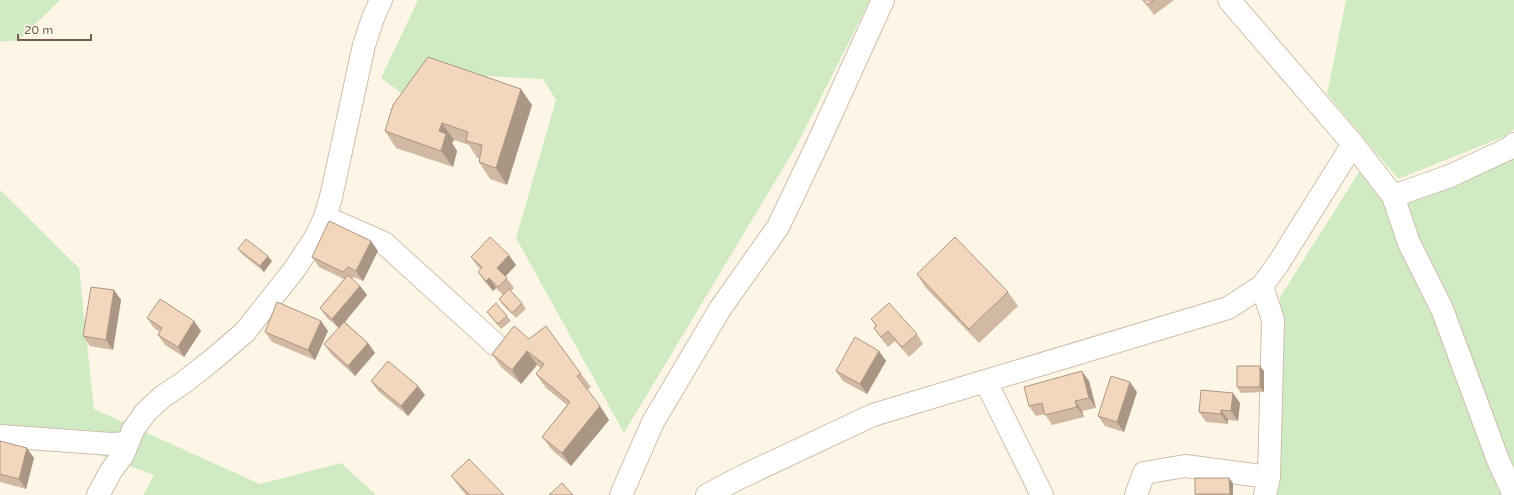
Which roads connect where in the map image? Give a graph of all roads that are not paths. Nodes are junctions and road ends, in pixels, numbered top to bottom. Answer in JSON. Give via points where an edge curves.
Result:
{"nodes":[{"id":1,"x":381,"y":0,"type":"edge"},
{"id":2,"x":883,"y":0,"type":"edge"},
{"id":3,"x":1229,"y":0,"type":"edge"},
{"id":4,"x":1353,"y":144,"type":"junction"},
{"id":5,"x":1514,"y":144,"type":"edge"},
{"id":6,"x":1393,"y":196,"type":"junction"},
{"id":7,"x":325,"y":217,"type":"junction"},
{"id":8,"x":1262,"y":286,"type":"junction"},
{"id":9,"x":496,"y":345,"type":"dead end"},
{"id":10,"x":986,"y":382,"type":"junction"},
{"id":11,"x":0,"y":436,"type":"edge"},
{"id":12,"x":128,"y":443,"type":"junction"},
{"id":13,"x":1267,"y":486,"type":"edge"},
{"id":14,"x":98,"y":495,"type":"edge"},
{"id":15,"x":621,"y":495,"type":"edge"},
{"id":16,"x":707,"y":495,"type":"edge"},
{"id":17,"x":1042,"y":495,"type":"edge"},
{"id":18,"x":1136,"y":495,"type":"edge"},
{"id":19,"x":1514,"y":495,"type":"edge"}],
"edges":[{"from":1,"to":7,"type":"street","via":[[364,45]]},
{"from":2,"to":15,"type":"street","via":[[778,227],[720,309],[653,422]]},
{"from":3,"to":4,"type":"street"},
{"from":4,"to":6,"type":"street"},
{"from":4,"to":8,"type":"street"},
{"from":5,"to":6,"type":"street","via":[[1450,176]]},
{"from":6,"to":19,"type":"street","via":[[1409,244],[1442,309],[1498,460]]},
{"from":7,"to":9,"type":"street","via":[[384,244]]},
{"from":7,"to":12,"type":"street","via":[[317,235],[294,270],[245,332],[145,413],[133,430]]},
{"from":8,"to":10,"type":"street","via":[[1228,308]]},
{"from":8,"to":13,"type":"street","via":[[1273,320]]},
{"from":10,"to":16,"type":"street","via":[[873,415]]},
{"from":10,"to":17,"type":"street"},
{"from":11,"to":12,"type":"street"},
{"from":12,"to":14,"type":"street"},
{"from":13,"to":18,"type":"street","via":[[1185,466],[1144,472]]}]}
